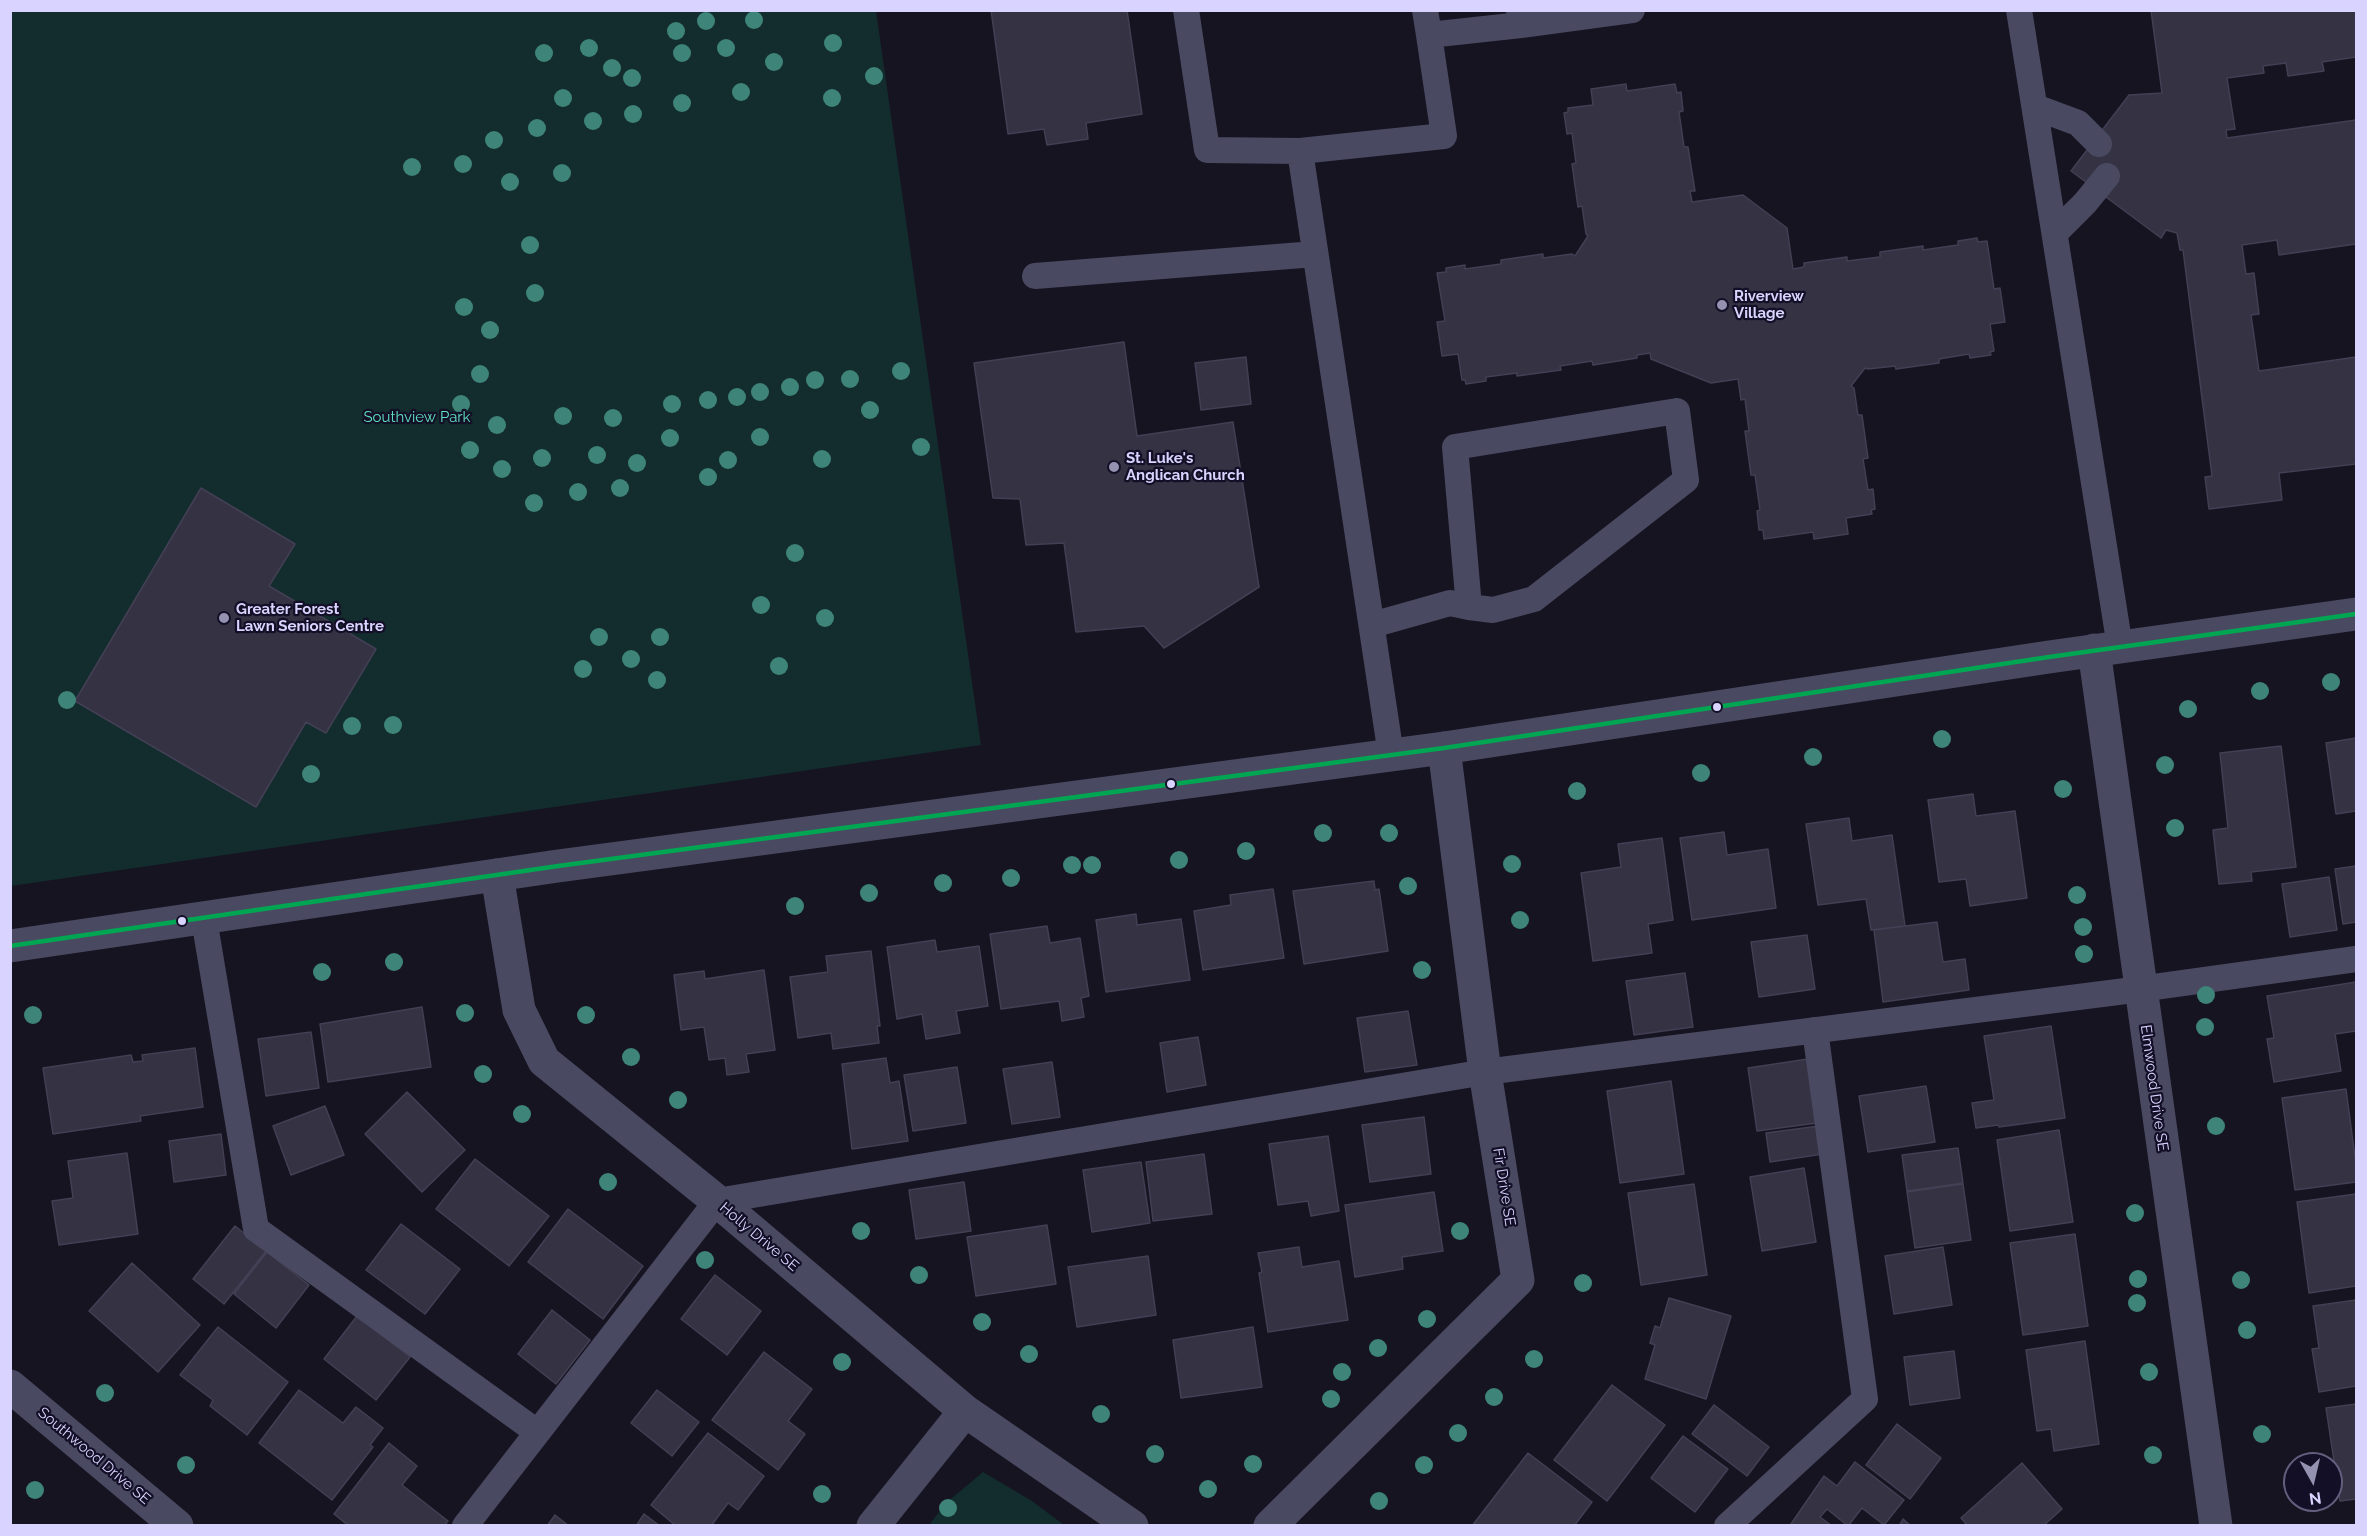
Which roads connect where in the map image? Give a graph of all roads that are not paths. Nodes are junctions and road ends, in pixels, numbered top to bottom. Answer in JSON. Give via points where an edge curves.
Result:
{"nodes":[{"id":1,"x":1186,"y":10,"type":"edge"},
{"id":2,"x":1632,"y":10,"type":"edge"},
{"id":3,"x":2019,"y":10,"type":"edge"},
{"id":4,"x":1520,"y":18,"type":"edge"},
{"id":5,"x":1427,"y":23,"type":"edge"},
{"id":6,"x":2035,"y":107,"type":"junction"},
{"id":7,"x":2099,"y":144,"type":"dead end"},
{"id":8,"x":1300,"y":151,"type":"junction"},
{"id":9,"x":2107,"y":177,"type":"dead end"},
{"id":10,"x":2055,"y":233,"type":"junction"},
{"id":11,"x":1315,"y":254,"type":"junction"},
{"id":12,"x":1035,"y":276,"type":"dead end"},
{"id":13,"x":1469,"y":606,"type":"junction"},
{"id":14,"x":2356,"y":614,"type":"edge"},
{"id":15,"x":1372,"y":625,"type":"junction"},
{"id":16,"x":2107,"y":648,"type":"junction"},
{"id":17,"x":1444,"y":748,"type":"junction"},
{"id":18,"x":1391,"y":755,"type":"junction"},
{"id":19,"x":497,"y":875,"type":"junction"},
{"id":20,"x":204,"y":919,"type":"junction"},
{"id":21,"x":10,"y":946,"type":"edge"},
{"id":22,"x":2356,"y":959,"type":"edge"},
{"id":23,"x":2140,"y":989,"type":"junction"},
{"id":24,"x":1815,"y":1030,"type":"junction"},
{"id":25,"x":1485,"y":1071,"type":"junction"},
{"id":26,"x":717,"y":1201,"type":"junction"},
{"id":27,"x":10,"y":1386,"type":"edge"},
{"id":28,"x":965,"y":1411,"type":"junction"},
{"id":29,"x":537,"y":1432,"type":"junction"},
{"id":30,"x":177,"y":1526,"type":"edge"},
{"id":31,"x":465,"y":1526,"type":"edge"},
{"id":32,"x":873,"y":1526,"type":"edge"},
{"id":33,"x":1132,"y":1526,"type":"edge"},
{"id":34,"x":1270,"y":1526,"type":"edge"},
{"id":35,"x":1727,"y":1526,"type":"edge"},
{"id":36,"x":2216,"y":1526,"type":"edge"}],
"edges":[{"from":1,"to":8,"type":"lane","via":[[1207,150]]},
{"from":2,"to":4,"type":"lane"},
{"from":3,"to":6,"type":"lane"},
{"from":4,"to":5,"type":"lane"},
{"from":5,"to":8,"type":"lane","via":[[1444,136]]},
{"from":6,"to":7,"type":"lane","via":[[2078,123]]},
{"from":6,"to":10,"type":"lane"},
{"from":8,"to":11,"type":"lane"},
{"from":9,"to":10,"type":"lane"},
{"from":10,"to":16,"type":"lane"},
{"from":11,"to":12,"type":"lane"},
{"from":11,"to":15,"type":"lane"},
{"from":13,"to":13,"type":"lane","via":[[1493,610],[1534,599],[1686,480],[1677,411],[1455,447]]},
{"from":13,"to":15,"type":"lane","via":[[1450,603]]},
{"from":14,"to":16,"type":"street"},
{"from":15,"to":18,"type":"lane"},
{"from":16,"to":17,"type":"street"},
{"from":16,"to":23,"type":"street","name":"Elmwood Drive SE"},
{"from":17,"to":18,"type":"street"},
{"from":17,"to":25,"type":"street","name":"Fir Drive SE"},
{"from":18,"to":19,"type":"street"},
{"from":19,"to":20,"type":"street"},
{"from":19,"to":26,"type":"street","name":"Holly Drive SE","via":[[519,1010],[544,1061]]},
{"from":20,"to":21,"type":"street"},
{"from":20,"to":29,"type":"lane","via":[[256,1229]]},
{"from":22,"to":23,"type":"lane"},
{"from":23,"to":24,"type":"lane"},
{"from":23,"to":36,"type":"street","name":"Elmwood Drive SE"},
{"from":24,"to":25,"type":"lane"},
{"from":24,"to":35,"type":"lane","via":[[1866,1399]]},
{"from":25,"to":26,"type":"lane"},
{"from":25,"to":34,"type":"street","name":"Fir Drive SE","via":[[1518,1280]]},
{"from":26,"to":28,"type":"street","name":"Holly Drive SE"},
{"from":26,"to":29,"type":"lane"},
{"from":27,"to":30,"type":"street","name":"Southwood Drive SE"},
{"from":28,"to":32,"type":"street"},
{"from":28,"to":33,"type":"street","name":"Holly Drive SE"},
{"from":29,"to":31,"type":"lane"}]}
